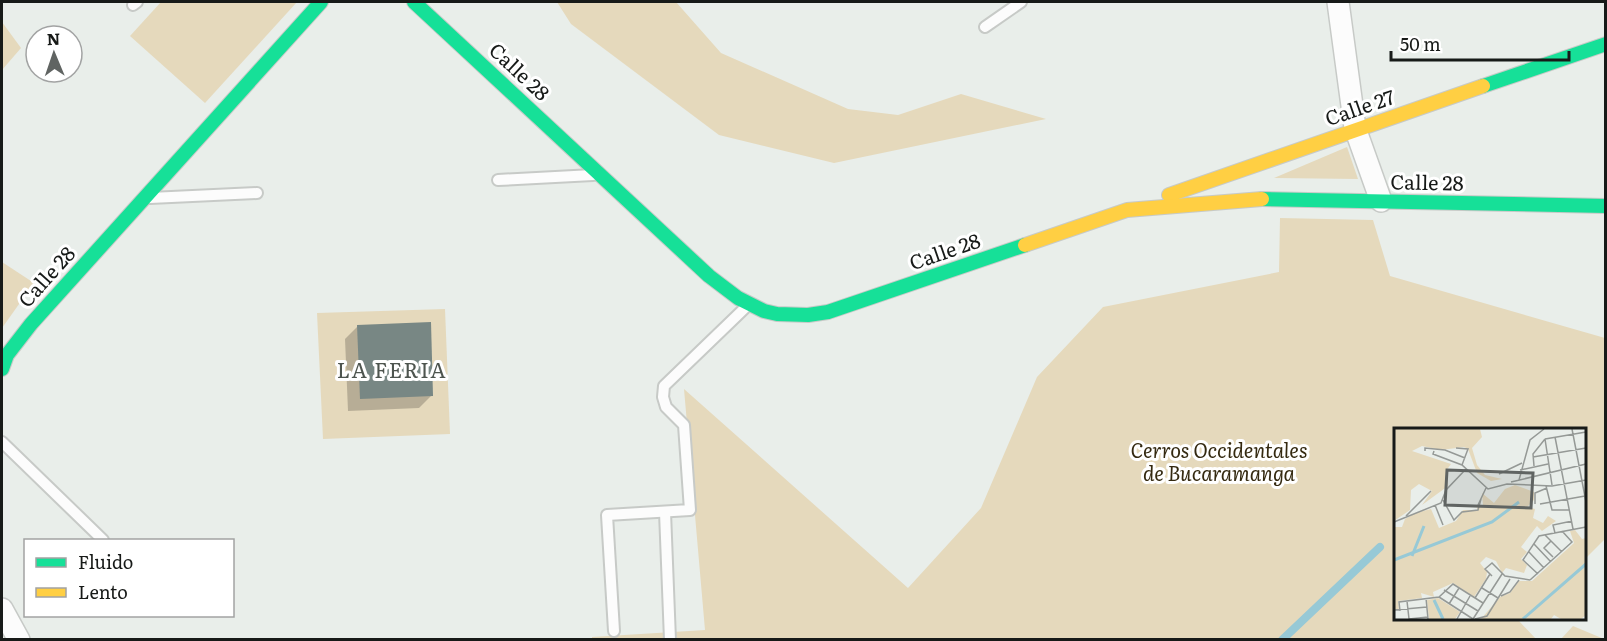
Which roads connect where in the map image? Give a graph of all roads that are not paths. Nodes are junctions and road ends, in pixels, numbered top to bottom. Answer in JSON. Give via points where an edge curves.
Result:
{"nodes":[{"id":1,"x":321,"y":2,"type":"edge"},
{"id":2,"x":414,"y":2,"type":"edge"},
{"id":3,"x":1021,"y":2,"type":"edge"},
{"id":4,"x":1338,"y":2,"type":"edge"},
{"id":5,"x":985,"y":27,"type":"dead end"},
{"id":6,"x":1605,"y":44,"type":"edge"},
{"id":7,"x":1356,"y":130,"type":"junction"},
{"id":8,"x":600,"y":175,"type":"junction"},
{"id":9,"x":498,"y":180,"type":"dead end"},
{"id":10,"x":257,"y":193,"type":"dead end"},
{"id":11,"x":144,"y":199,"type":"junction"},
{"id":12,"x":1381,"y":201,"type":"junction"},
{"id":13,"x":1605,"y":206,"type":"edge"},
{"id":14,"x":1127,"y":210,"type":"junction"},
{"id":15,"x":748,"y":305,"type":"junction"},
{"id":16,"x":2,"y":369,"type":"edge"},
{"id":17,"x":2,"y":442,"type":"edge"},
{"id":18,"x":665,"y":512,"type":"junction"},
{"id":19,"x":102,"y":539,"type":"edge"},
{"id":20,"x":2,"y":609,"type":"edge"},
{"id":21,"x":614,"y":631,"type":"dead end"},
{"id":22,"x":19,"y":639,"type":"edge"},
{"id":23,"x":670,"y":639,"type":"edge"}],
"edges":[{"from":1,"to":11,"type":"street","name":"Calle 28"},
{"from":2,"to":8,"type":"street","name":"Calle 28"},
{"from":3,"to":5,"type":"lane"},
{"from":4,"to":7,"type":"street"},
{"from":6,"to":7,"type":"street","name":"Calle 27"},
{"from":7,"to":12,"type":"street"},
{"from":7,"to":14,"type":"street","name":"Calle 27"},
{"from":8,"to":9,"type":"lane"},
{"from":8,"to":15,"type":"street","name":"Calle 28","via":[[709,276]]},
{"from":10,"to":11,"type":"lane"},
{"from":11,"to":16,"type":"street","name":"Calle 28","via":[[31,324]]},
{"from":12,"to":13,"type":"street","name":"Calle 28"},
{"from":12,"to":14,"type":"street","name":"Calle 28","via":[[1240,200]]},
{"from":14,"to":15,"type":"street","name":"Calle 28","via":[[828,312],[786,317]]},
{"from":15,"to":18,"type":"lane","via":[[664,386],[666,407],[684,425],[690,510]]},
{"from":17,"to":19,"type":"lane"},
{"from":18,"to":21,"type":"lane","via":[[607,515]]},
{"from":18,"to":23,"type":"lane"},
{"from":20,"to":22,"type":"street"}]}
